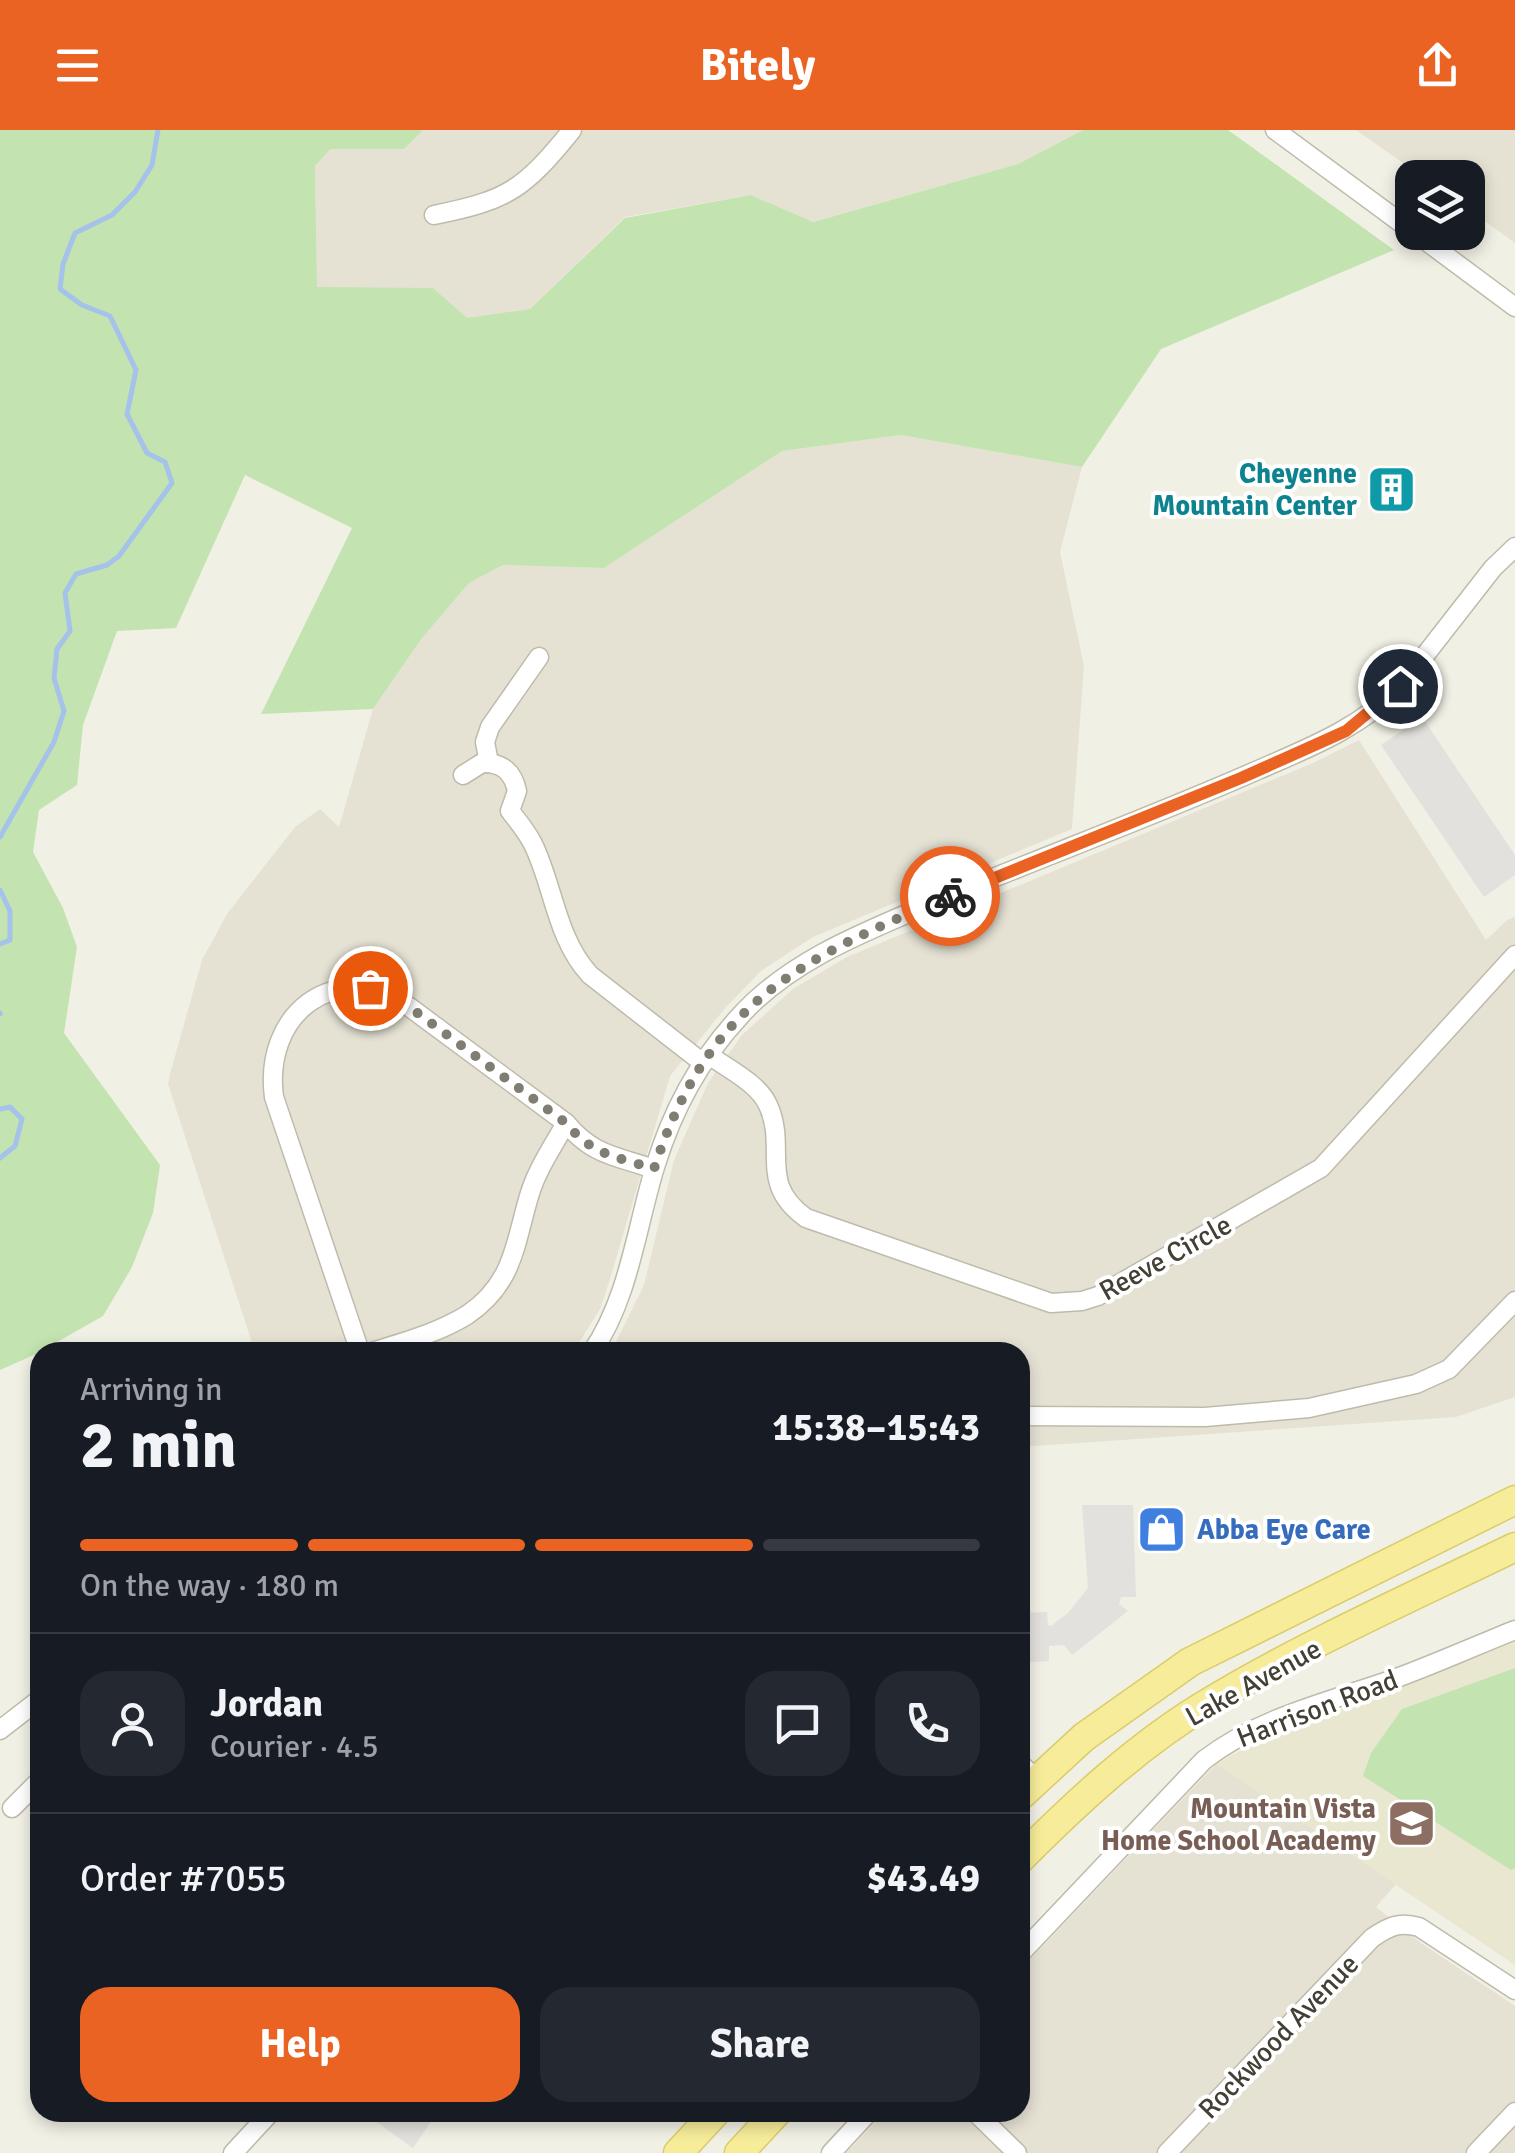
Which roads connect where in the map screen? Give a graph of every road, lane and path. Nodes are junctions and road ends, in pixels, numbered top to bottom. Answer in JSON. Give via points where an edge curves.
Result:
{"nodes":[{"id":1,"x":572,"y":130,"type":"edge"},
{"id":2,"x":1276,"y":130,"type":"edge"},
{"id":3,"x":434,"y":215,"type":"dead end"},
{"id":4,"x":1395,"y":219,"type":"edge"},
{"id":5,"x":1437,"y":250,"type":"edge"},
{"id":6,"x":1515,"y":307,"type":"edge"},
{"id":7,"x":1515,"y":547,"type":"edge"},
{"id":8,"x":540,"y":657,"type":"dead end"},
{"id":9,"x":489,"y":762,"type":"junction"},
{"id":10,"x":463,"y":775,"type":"dead end"},
{"id":11,"x":1515,"y":955,"type":"edge"},
{"id":12,"x":706,"y":1059,"type":"junction"},
{"id":13,"x":566,"y":1123,"type":"junction"},
{"id":14,"x":654,"y":1169,"type":"junction"},
{"id":15,"x":1515,"y":1301,"type":"edge"},
{"id":16,"x":357,"y":1342,"type":"edge"},
{"id":17,"x":400,"y":1342,"type":"edge"},
{"id":18,"x":598,"y":1342,"type":"edge"},
{"id":19,"x":1030,"y":1416,"type":"edge"},
{"id":20,"x":1515,"y":1500,"type":"edge"},
{"id":21,"x":1515,"y":1547,"type":"edge"},
{"id":22,"x":1515,"y":1630,"type":"edge"},
{"id":23,"x":30,"y":1708,"type":"edge"},
{"id":24,"x":0,"y":1730,"type":"edge"},
{"id":25,"x":1030,"y":1777,"type":"edge"},
{"id":26,"x":30,"y":1790,"type":"edge"},
{"id":27,"x":12,"y":1808,"type":"dead end"},
{"id":28,"x":1030,"y":1849,"type":"edge"},
{"id":29,"x":1030,"y":1943,"type":"edge"},
{"id":30,"x":1515,"y":1990,"type":"edge"},
{"id":31,"x":1515,"y":2112,"type":"edge"},
{"id":32,"x":263,"y":2122,"type":"edge"},
{"id":33,"x":707,"y":2122,"type":"edge"},
{"id":34,"x":767,"y":2122,"type":"edge"},
{"id":35,"x":860,"y":2122,"type":"edge"},
{"id":36,"x":985,"y":2122,"type":"edge"},
{"id":37,"x":234,"y":2153,"type":"edge"},
{"id":38,"x":678,"y":2153,"type":"edge"},
{"id":39,"x":739,"y":2153,"type":"edge"},
{"id":40,"x":831,"y":2153,"type":"edge"},
{"id":41,"x":1018,"y":2153,"type":"edge"},
{"id":42,"x":1167,"y":2153,"type":"edge"},
{"id":43,"x":1476,"y":2153,"type":"edge"}],
"edges":[{"from":1,"to":3,"type":"street","via":[[518,188]]},
{"from":2,"to":4,"type":"street"},
{"from":5,"to":6,"type":"street"},
{"from":7,"to":12,"type":"street","via":[[1400,686],[1346,731],[830,950],[765,992]]},
{"from":8,"to":9,"type":"street","via":[[490,727]]},
{"from":9,"to":10,"type":"street"},
{"from":9,"to":12,"type":"street","name":"Reeve Circle","via":[[515,781],[510,811],[534,845],[578,962]]},
{"from":11,"to":12,"type":"street","name":"Reeve Circle","via":[[1320,1168],[1098,1296],[1065,1304],[791,1208],[778,1187],[772,1119],[763,1096]]},
{"from":12,"to":14,"type":"street"},
{"from":13,"to":14,"type":"street"},
{"from":13,"to":16,"type":"street","via":[[383,992],[337,989],[294,1015],[272,1058],[274,1097]]},
{"from":13,"to":17,"type":"street","via":[[537,1175],[515,1254],[496,1287],[471,1312]]},
{"from":14,"to":18,"type":"street","via":[[620,1296]]},
{"from":15,"to":19,"type":"street","via":[[1448,1370],[1416,1384],[1309,1408],[1205,1417]]},
{"from":20,"to":25,"type":"main road","name":"Lake Avenue","via":[[1190,1662]]},
{"from":21,"to":28,"type":"main road","name":"Lake Avenue","via":[[1206,1704],[1145,1746]]},
{"from":22,"to":29,"type":"street","name":"Harrison Road","via":[[1227,1742]]},
{"from":23,"to":24,"type":"street"},
{"from":26,"to":27,"type":"street"},
{"from":30,"to":42,"type":"street","name":"Rockwood Avenue","via":[[1419,1927],[1394,1925],[1372,1938]]},
{"from":31,"to":43,"type":"street"},
{"from":32,"to":37,"type":"street"},
{"from":33,"to":38,"type":"main road"},
{"from":34,"to":39,"type":"main road"},
{"from":35,"to":40,"type":"street"},
{"from":36,"to":41,"type":"street"}]}
